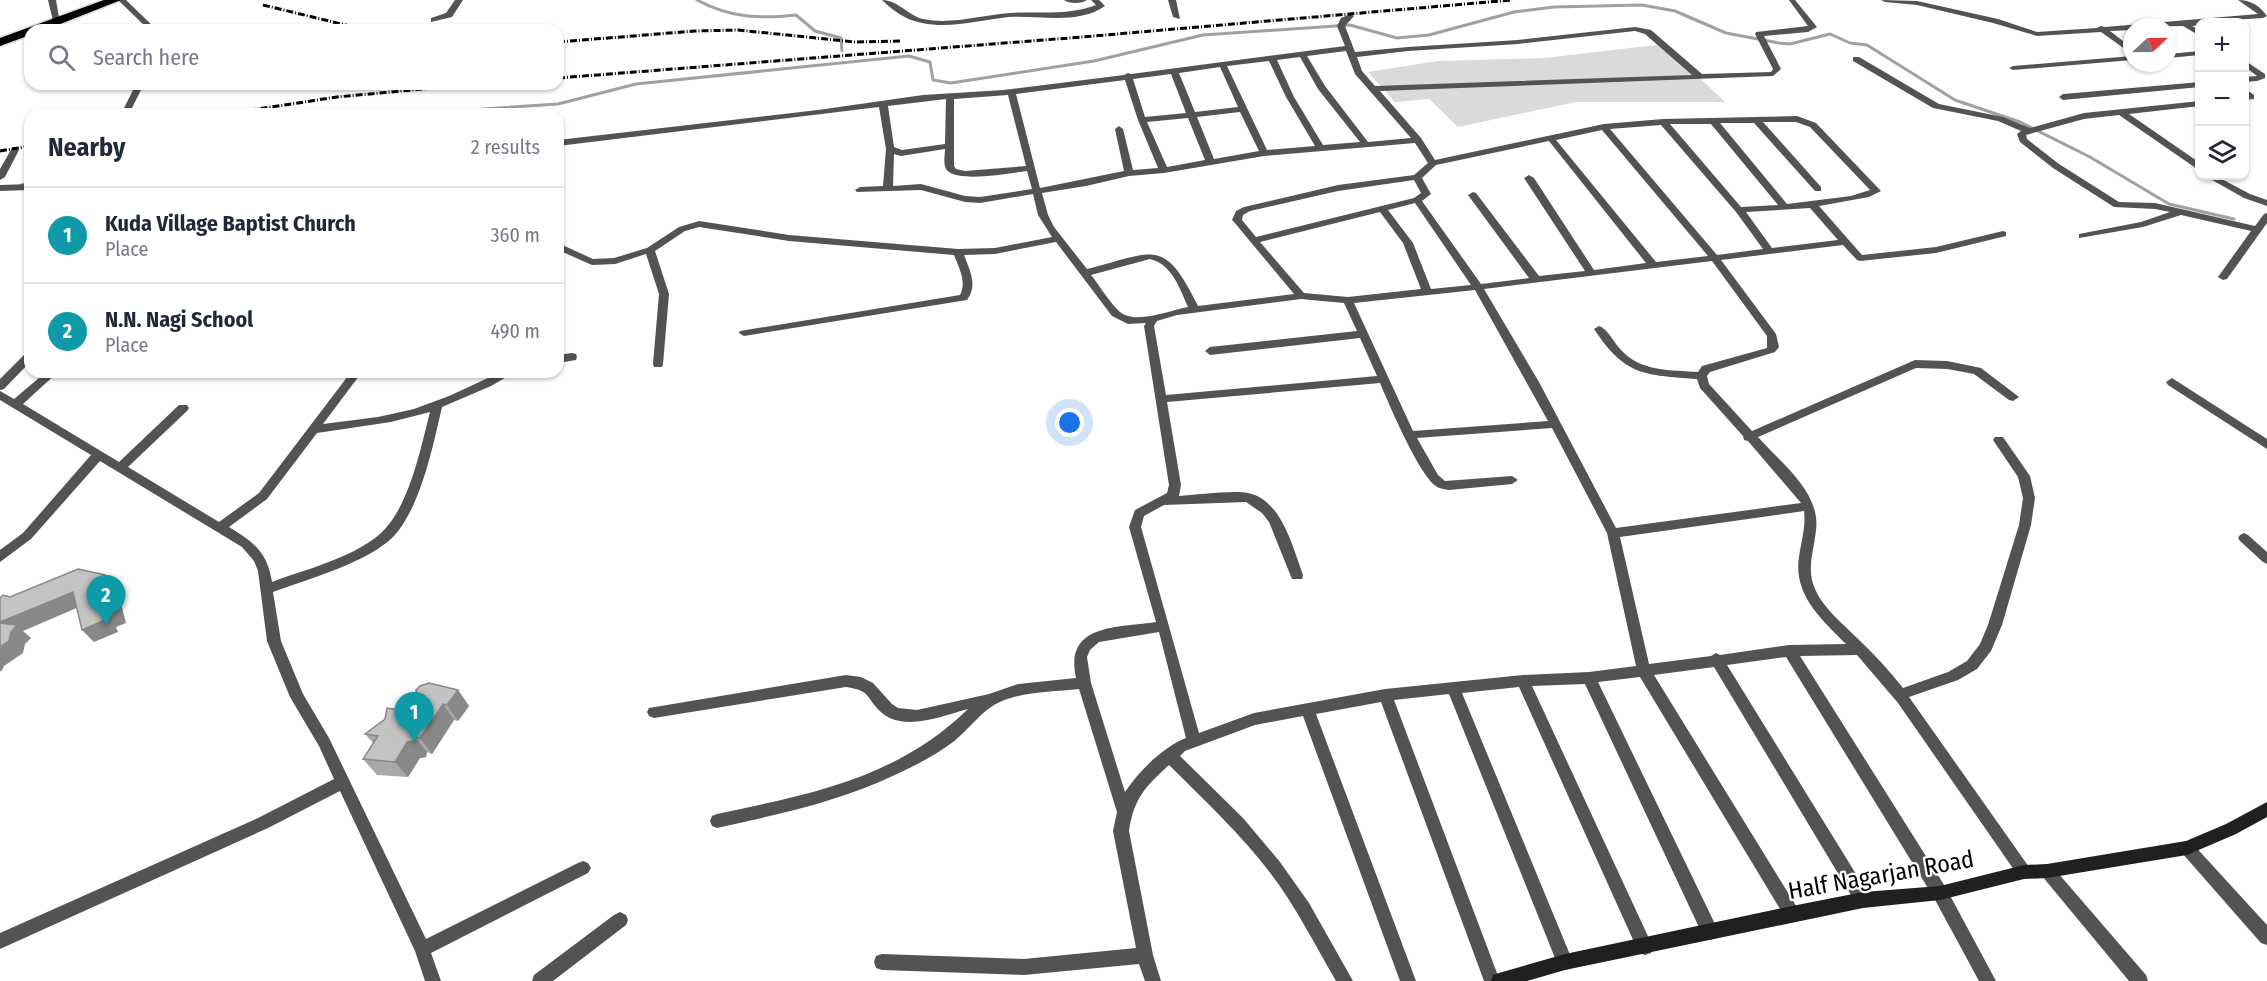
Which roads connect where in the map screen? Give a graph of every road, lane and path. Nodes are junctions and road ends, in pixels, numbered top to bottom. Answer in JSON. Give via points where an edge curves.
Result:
{"nodes":[{"id":1,"x":52,"y":0,"type":"edge"},
{"id":2,"x":115,"y":0,"type":"edge"},
{"id":3,"x":122,"y":0,"type":"edge"},
{"id":4,"x":459,"y":0,"type":"edge"},
{"id":5,"x":886,"y":0,"type":"edge"},
{"id":6,"x":1068,"y":0,"type":"edge"},
{"id":7,"x":1083,"y":0,"type":"edge"},
{"id":8,"x":1095,"y":0,"type":"edge"},
{"id":9,"x":1172,"y":0,"type":"edge"},
{"id":10,"x":1885,"y":0,"type":"edge"},
{"id":11,"x":1929,"y":0,"type":"edge"},
{"id":12,"x":2242,"y":0,"type":"edge"},
{"id":13,"x":1792,"y":1,"type":"edge"},
{"id":14,"x":1940,"y":9,"type":"junction"},
{"id":15,"x":1350,"y":16,"type":"dead end"},
{"id":16,"x":1177,"y":17,"type":"dead end"},
{"id":17,"x":434,"y":20,"type":"dead end"},
{"id":18,"x":57,"y":21,"type":"junction"},
{"id":19,"x":50,"y":24,"type":"edge"},
{"id":20,"x":147,"y":24,"type":"edge"},
{"id":21,"x":2184,"y":24,"type":"junction"},
{"id":22,"x":2101,"y":28,"type":"junction"},
{"id":23,"x":2195,"y":31,"type":"edge"},
{"id":24,"x":24,"y":34,"type":"edge"},
{"id":25,"x":0,"y":42,"type":"edge"},
{"id":26,"x":2123,"y":45,"type":"edge"},
{"id":27,"x":1351,"y":52,"type":"junction"},
{"id":28,"x":2195,"y":53,"type":"edge"},
{"id":29,"x":1302,"y":54,"type":"junction"},
{"id":30,"x":2177,"y":55,"type":"edge"},
{"id":31,"x":1272,"y":58,"type":"junction"},
{"id":32,"x":1856,"y":59,"type":"dead end"},
{"id":33,"x":2123,"y":59,"type":"edge"},
{"id":34,"x":1222,"y":66,"type":"junction"},
{"id":35,"x":2249,"y":66,"type":"edge"},
{"id":36,"x":2013,"y":68,"type":"dead end"},
{"id":37,"x":1174,"y":71,"type":"junction"},
{"id":38,"x":1128,"y":75,"type":"junction"},
{"id":39,"x":1699,"y":76,"type":"junction"},
{"id":40,"x":2249,"y":80,"type":"edge"},
{"id":41,"x":2195,"y":84,"type":"edge"},
{"id":42,"x":2158,"y":88,"type":"junction"},
{"id":43,"x":1374,"y":89,"type":"junction"},
{"id":44,"x":137,"y":90,"type":"edge"},
{"id":45,"x":1011,"y":92,"type":"junction"},
{"id":46,"x":950,"y":96,"type":"junction"},
{"id":47,"x":2063,"y":97,"type":"dead end"},
{"id":48,"x":2195,"y":103,"type":"edge"},
{"id":49,"x":883,"y":104,"type":"junction"},
{"id":50,"x":2182,"y":105,"type":"junction"},
{"id":51,"x":128,"y":108,"type":"edge"},
{"id":52,"x":1244,"y":109,"type":"junction"},
{"id":53,"x":2120,"y":111,"type":"junction"},
{"id":54,"x":1192,"y":114,"type":"junction"},
{"id":55,"x":1755,"y":119,"type":"junction"},
{"id":56,"x":1142,"y":120,"type":"junction"},
{"id":57,"x":1713,"y":120,"type":"junction"},
{"id":58,"x":1663,"y":122,"type":"junction"},
{"id":59,"x":1604,"y":128,"type":"junction"},
{"id":60,"x":1119,"y":129,"type":"dead end"},
{"id":61,"x":2031,"y":130,"type":"junction"},
{"id":62,"x":1418,"y":140,"type":"junction"},
{"id":63,"x":1552,"y":140,"type":"junction"},
{"id":64,"x":564,"y":142,"type":"edge"},
{"id":65,"x":1365,"y":143,"type":"junction"},
{"id":66,"x":949,"y":146,"type":"junction"},
{"id":67,"x":1320,"y":147,"type":"junction"},
{"id":68,"x":890,"y":149,"type":"junction"},
{"id":69,"x":15,"y":150,"type":"dead end"},
{"id":70,"x":1264,"y":153,"type":"junction"},
{"id":71,"x":1211,"y":163,"type":"junction"},
{"id":72,"x":1433,"y":164,"type":"junction"},
{"id":73,"x":2195,"y":165,"type":"edge"},
{"id":74,"x":1030,"y":168,"type":"junction"},
{"id":75,"x":1164,"y":170,"type":"junction"},
{"id":76,"x":1129,"y":173,"type":"junction"},
{"id":77,"x":0,"y":177,"type":"edge"},
{"id":78,"x":1417,"y":177,"type":"junction"},
{"id":79,"x":1529,"y":178,"type":"dead end"},
{"id":80,"x":2217,"y":180,"type":"edge"},
{"id":81,"x":24,"y":187,"type":"edge"},
{"id":82,"x":0,"y":188,"type":"edge"},
{"id":83,"x":888,"y":188,"type":"junction"},
{"id":84,"x":1818,"y":189,"type":"dead end"},
{"id":85,"x":860,"y":190,"type":"dead end"},
{"id":86,"x":1037,"y":190,"type":"junction"},
{"id":87,"x":1473,"y":195,"type":"dead end"},
{"id":88,"x":1417,"y":200,"type":"junction"},
{"id":89,"x":1811,"y":203,"type":"junction"},
{"id":90,"x":2267,"y":203,"type":"edge"},
{"id":91,"x":1784,"y":206,"type":"junction"},
{"id":92,"x":1382,"y":208,"type":"junction"},
{"id":93,"x":1739,"y":210,"type":"junction"},
{"id":94,"x":2181,"y":212,"type":"junction"},
{"id":95,"x":2267,"y":216,"type":"edge"},
{"id":96,"x":2256,"y":229,"type":"junction"},
{"id":97,"x":2003,"y":234,"type":"dead end"},
{"id":98,"x":2082,"y":236,"type":"dead end"},
{"id":99,"x":1058,"y":239,"type":"junction"},
{"id":100,"x":1255,"y":240,"type":"junction"},
{"id":101,"x":1844,"y":242,"type":"junction"},
{"id":102,"x":564,"y":249,"type":"edge"},
{"id":103,"x":650,"y":250,"type":"junction"},
{"id":104,"x":1770,"y":250,"type":"junction"},
{"id":105,"x":958,"y":252,"type":"junction"},
{"id":106,"x":1714,"y":257,"type":"junction"},
{"id":107,"x":1653,"y":265,"type":"junction"},
{"id":108,"x":1085,"y":273,"type":"junction"},
{"id":109,"x":1591,"y":273,"type":"junction"},
{"id":110,"x":2223,"y":277,"type":"dead end"},
{"id":111,"x":1536,"y":280,"type":"junction"},
{"id":112,"x":1478,"y":287,"type":"junction"},
{"id":113,"x":1427,"y":291,"type":"junction"},
{"id":114,"x":1301,"y":296,"type":"junction"},
{"id":115,"x":1348,"y":300,"type":"junction"},
{"id":116,"x":1195,"y":310,"type":"junction"},
{"id":117,"x":1153,"y":320,"type":"junction"},
{"id":118,"x":1599,"y":329,"type":"dead end"},
{"id":119,"x":744,"y":333,"type":"dead end"},
{"id":120,"x":1362,"y":334,"type":"junction"},
{"id":121,"x":1210,"y":351,"type":"dead end"},
{"id":122,"x":572,"y":357,"type":"dead end"},
{"id":123,"x":564,"y":358,"type":"edge"},
{"id":124,"x":24,"y":362,"type":"edge"},
{"id":125,"x":658,"y":364,"type":"dead end"},
{"id":126,"x":1701,"y":376,"type":"junction"},
{"id":127,"x":46,"y":378,"type":"edge"},
{"id":128,"x":352,"y":378,"type":"edge"},
{"id":129,"x":499,"y":378,"type":"edge"},
{"id":130,"x":1385,"y":379,"type":"junction"},
{"id":131,"x":2172,"y":382,"type":"dead end"},
{"id":132,"x":0,"y":386,"type":"edge"},
{"id":133,"x":0,"y":396,"type":"edge"},
{"id":134,"x":2013,"y":397,"type":"dead end"},
{"id":135,"x":1162,"y":399,"type":"junction"},
{"id":136,"x":15,"y":404,"type":"junction"},
{"id":137,"x":437,"y":405,"type":"junction"},
{"id":138,"x":183,"y":408,"type":"dead end"},
{"id":139,"x":1556,"y":424,"type":"junction"},
{"id":140,"x":312,"y":430,"type":"junction"},
{"id":141,"x":1409,"y":435,"type":"junction"},
{"id":142,"x":1749,"y":437,"type":"junction"},
{"id":143,"x":1999,"y":440,"type":"dead end"},
{"id":144,"x":2267,"y":445,"type":"edge"},
{"id":145,"x":98,"y":455,"type":"junction"},
{"id":146,"x":120,"y":468,"type":"junction"},
{"id":147,"x":1512,"y":480,"type":"dead end"},
{"id":148,"x":1165,"y":501,"type":"junction"},
{"id":149,"x":1809,"y":506,"type":"junction"},
{"id":150,"x":219,"y":528,"type":"junction"},
{"id":151,"x":1613,"y":533,"type":"junction"},
{"id":152,"x":2244,"y":538,"type":"dead end"},
{"id":153,"x":0,"y":557,"type":"edge"},
{"id":154,"x":2267,"y":560,"type":"edge"},
{"id":155,"x":1297,"y":575,"type":"dead end"},
{"id":156,"x":266,"y":589,"type":"junction"},
{"id":157,"x":1164,"y":626,"type":"junction"},
{"id":158,"x":1860,"y":649,"type":"junction"},
{"id":159,"x":1789,"y":651,"type":"junction"},
{"id":160,"x":1716,"y":659,"type":"junction"},
{"id":161,"x":1644,"y":671,"type":"junction"},
{"id":162,"x":1589,"y":678,"type":"junction"},
{"id":163,"x":1523,"y":681,"type":"junction"},
{"id":164,"x":1084,"y":683,"type":"junction"},
{"id":165,"x":1453,"y":688,"type":"junction"},
{"id":166,"x":1901,"y":694,"type":"junction"},
{"id":167,"x":1385,"y":695,"type":"junction"},
{"id":168,"x":996,"y":697,"type":"junction"},
{"id":169,"x":1307,"y":708,"type":"junction"},
{"id":170,"x":654,"y":712,"type":"dead end"},
{"id":171,"x":1194,"y":740,"type":"junction"},
{"id":172,"x":1170,"y":756,"type":"junction"},
{"id":173,"x":342,"y":782,"type":"junction"},
{"id":174,"x":1124,"y":812,"type":"junction"},
{"id":175,"x":2265,"y":813,"type":"edge"},
{"id":176,"x":717,"y":821,"type":"dead end"},
{"id":177,"x":2187,"y":848,"type":"junction"},
{"id":178,"x":583,"y":868,"type":"dead end"},
{"id":179,"x":2047,"y":871,"type":"junction"},
{"id":180,"x":2024,"y":872,"type":"junction"},
{"id":181,"x":1940,"y":893,"type":"junction"},
{"id":182,"x":1863,"y":900,"type":"junction"},
{"id":183,"x":1792,"y":914,"type":"junction"},
{"id":184,"x":620,"y":920,"type":"dead end"},
{"id":185,"x":1710,"y":932,"type":"junction"},
{"id":186,"x":2267,"y":937,"type":"edge"},
{"id":187,"x":0,"y":941,"type":"edge"},
{"id":188,"x":1646,"y":947,"type":"junction"},
{"id":189,"x":422,"y":949,"type":"junction"},
{"id":190,"x":1144,"y":955,"type":"junction"},
{"id":191,"x":882,"y":962,"type":"dead end"},
{"id":192,"x":1565,"y":963,"type":"junction"},
{"id":193,"x":1024,"y":974,"type":"edge"},
{"id":194,"x":433,"y":981,"type":"edge"},
{"id":195,"x":540,"y":981,"type":"edge"},
{"id":196,"x":1153,"y":981,"type":"edge"},
{"id":197,"x":1345,"y":981,"type":"edge"},
{"id":198,"x":1408,"y":981,"type":"edge"},
{"id":199,"x":1492,"y":981,"type":"edge"},
{"id":200,"x":1499,"y":981,"type":"edge"},
{"id":201,"x":1988,"y":981,"type":"edge"},
{"id":202,"x":2140,"y":981,"type":"edge"}],
"edges":[{"from":1,"to":18,"type":"street"},
{"from":2,"to":18,"type":"highway"},
{"from":3,"to":20,"type":"street"},
{"from":4,"to":17,"type":"street","via":[[449,15]]},
{"from":5,"to":8,"type":"street","via":[[909,17],[953,22],[1073,13],[1101,6]]},
{"from":6,"to":7,"type":"street"},
{"from":9,"to":16,"type":"street"},
{"from":10,"to":14,"type":"street"},
{"from":11,"to":14,"type":"street"},
{"from":12,"to":21,"type":"street","via":[[2263,16]]},
{"from":13,"to":39,"type":"street","via":[[1813,27],[1763,32],[1759,39],[1777,72]]},
{"from":14,"to":22,"type":"street","via":[[2029,33]]},
{"from":15,"to":27,"type":"street","via":[[1341,26]]},
{"from":18,"to":19,"type":"highway"},
{"from":21,"to":22,"type":"street"},
{"from":21,"to":23,"type":"street"},
{"from":22,"to":26,"type":"street"},
{"from":24,"to":25,"type":"highway"},
{"from":27,"to":29,"type":"street"},
{"from":27,"to":39,"type":"street","via":[[1518,42],[1635,29],[1648,32]]},
{"from":27,"to":43,"type":"street","via":[[1358,72]]},
{"from":28,"to":30,"type":"street"},
{"from":29,"to":31,"type":"street"},
{"from":29,"to":65,"type":"street","via":[[1321,87]]},
{"from":31,"to":34,"type":"street"},
{"from":31,"to":67,"type":"street"},
{"from":32,"to":61,"type":"street","via":[[1936,106],[1992,117]]},
{"from":33,"to":36,"type":"street"},
{"from":34,"to":37,"type":"street"},
{"from":34,"to":52,"type":"street"},
{"from":35,"to":40,"type":"street","via":[[2262,76]]},
{"from":37,"to":38,"type":"street"},
{"from":37,"to":54,"type":"street"},
{"from":38,"to":45,"type":"street"},
{"from":38,"to":56,"type":"street"},
{"from":39,"to":43,"type":"street"},
{"from":41,"to":42,"type":"street"},
{"from":42,"to":47,"type":"street"},
{"from":42,"to":50,"type":"street"},
{"from":43,"to":62,"type":"street"},
{"from":44,"to":51,"type":"street"},
{"from":45,"to":46,"type":"street"},
{"from":45,"to":74,"type":"street"},
{"from":46,"to":49,"type":"street"},
{"from":46,"to":66,"type":"street"},
{"from":48,"to":50,"type":"street"},
{"from":49,"to":64,"type":"street"},
{"from":49,"to":68,"type":"street"},
{"from":50,"to":53,"type":"street"},
{"from":52,"to":54,"type":"street"},
{"from":52,"to":70,"type":"street"},
{"from":53,"to":61,"type":"street"},
{"from":53,"to":73,"type":"street"},
{"from":54,"to":56,"type":"street"},
{"from":54,"to":71,"type":"street"},
{"from":55,"to":57,"type":"street"},
{"from":55,"to":84,"type":"street"},
{"from":55,"to":89,"type":"street","via":[[1806,121],[1876,191],[1863,197]]},
{"from":56,"to":75,"type":"street"},
{"from":57,"to":58,"type":"street"},
{"from":57,"to":91,"type":"street"},
{"from":58,"to":59,"type":"street"},
{"from":58,"to":93,"type":"street"},
{"from":59,"to":63,"type":"street"},
{"from":59,"to":106,"type":"street"},
{"from":60,"to":76,"type":"street"},
{"from":61,"to":94,"type":"street","via":[[2021,134],[2023,140],[2117,205],[2148,205]]},
{"from":62,"to":65,"type":"street"},
{"from":62,"to":72,"type":"street"},
{"from":63,"to":72,"type":"street"},
{"from":63,"to":107,"type":"street"},
{"from":65,"to":67,"type":"street"},
{"from":66,"to":68,"type":"street","via":[[901,153]]},
{"from":66,"to":74,"type":"street","via":[[949,166],[958,174]]},
{"from":67,"to":70,"type":"street"},
{"from":68,"to":83,"type":"street"},
{"from":69,"to":77,"type":"street"},
{"from":70,"to":71,"type":"street"},
{"from":71,"to":75,"type":"street"},
{"from":72,"to":78,"type":"street"},
{"from":74,"to":86,"type":"street"},
{"from":75,"to":76,"type":"street"},
{"from":76,"to":86,"type":"street"},
{"from":78,"to":88,"type":"street","via":[[1426,194]]},
{"from":78,"to":100,"type":"street","via":[[1338,188],[1242,211],[1237,220]]},
{"from":79,"to":109,"type":"street"},
{"from":80,"to":90,"type":"street"},
{"from":81,"to":82,"type":"street"},
{"from":83,"to":85,"type":"street"},
{"from":83,"to":86,"type":"street","via":[[931,189],[973,200]]},
{"from":86,"to":99,"type":"street","via":[[1045,220]]},
{"from":87,"to":111,"type":"street"},
{"from":88,"to":92,"type":"street"},
{"from":88,"to":112,"type":"street"},
{"from":89,"to":91,"type":"street"},
{"from":89,"to":101,"type":"street"},
{"from":91,"to":93,"type":"street"},
{"from":92,"to":100,"type":"street"},
{"from":92,"to":113,"type":"street","via":[[1408,243]]},
{"from":93,"to":104,"type":"street"},
{"from":94,"to":96,"type":"street"},
{"from":94,"to":98,"type":"street"},
{"from":95,"to":96,"type":"street"},
{"from":96,"to":110,"type":"street"},
{"from":97,"to":101,"type":"street","via":[[1936,250],[1860,258]]},
{"from":99,"to":105,"type":"street","via":[[995,251]]},
{"from":99,"to":108,"type":"street"},
{"from":100,"to":114,"type":"street"},
{"from":101,"to":104,"type":"street"},
{"from":102,"to":103,"type":"street","via":[[585,260],[603,263]]},
{"from":103,"to":105,"type":"street","via":[[682,229],[699,224],[789,238]]},
{"from":103,"to":125,"type":"street","via":[[664,294]]},
{"from":104,"to":106,"type":"street"},
{"from":105,"to":119,"type":"street","via":[[969,288],[963,298]]},
{"from":106,"to":107,"type":"street"},
{"from":106,"to":126,"type":"street","via":[[1772,336],[1774,347],[1763,354],[1706,369]]},
{"from":107,"to":109,"type":"street"},
{"from":108,"to":116,"type":"street","via":[[1157,256],[1170,263]]},
{"from":108,"to":117,"type":"street","via":[[1122,318]]},
{"from":109,"to":111,"type":"street"},
{"from":111,"to":112,"type":"street"},
{"from":112,"to":113,"type":"street"},
{"from":112,"to":139,"type":"street"},
{"from":113,"to":115,"type":"street"},
{"from":114,"to":115,"type":"street"},
{"from":114,"to":116,"type":"street"},
{"from":115,"to":120,"type":"street"},
{"from":116,"to":117,"type":"street"},
{"from":117,"to":135,"type":"street","via":[[1149,326]]},
{"from":118,"to":126,"type":"street","via":[[1617,355],[1637,369]]},
{"from":120,"to":121,"type":"street"},
{"from":120,"to":130,"type":"street"},
{"from":122,"to":123,"type":"street"},
{"from":124,"to":132,"type":"street"},
{"from":126,"to":142,"type":"street","via":[[1704,385]]},
{"from":127,"to":136,"type":"street"},
{"from":128,"to":140,"type":"street"},
{"from":129,"to":137,"type":"street"},
{"from":130,"to":135,"type":"street"},
{"from":130,"to":141,"type":"street"},
{"from":131,"to":144,"type":"street"},
{"from":133,"to":136,"type":"street"},
{"from":134,"to":142,"type":"street","via":[[1977,371],[1915,364]]},
{"from":135,"to":148,"type":"street","via":[[1175,485],[1173,495]]},
{"from":136,"to":145,"type":"street"},
{"from":137,"to":140,"type":"street","via":[[378,421]]},
{"from":137,"to":156,"type":"street","via":[[405,512],[397,525],[377,543]]},
{"from":138,"to":146,"type":"street"},
{"from":139,"to":141,"type":"street"},
{"from":139,"to":151,"type":"street"},
{"from":140,"to":150,"type":"street","via":[[263,496]]},
{"from":141,"to":147,"type":"street","via":[[1441,484]]},
{"from":142,"to":149,"type":"street","via":[[1800,491]]},
{"from":143,"to":166,"type":"street","via":[[2024,476],[2029,498],[2025,525],[1995,625],[1972,665]]},
{"from":145,"to":146,"type":"street"},
{"from":145,"to":153,"type":"street","via":[[27,536]]},
{"from":146,"to":150,"type":"street"},
{"from":148,"to":155,"type":"street","via":[[1246,497],[1256,500],[1272,515]]},
{"from":148,"to":157,"type":"street","via":[[1139,513],[1135,519]]},
{"from":149,"to":151,"type":"street"},
{"from":149,"to":158,"type":"street","via":[[1811,524],[1803,573],[1810,593]]},
{"from":150,"to":156,"type":"street","via":[[253,550],[264,571]]},
{"from":151,"to":161,"type":"street"},
{"from":152,"to":154,"type":"street"},
{"from":156,"to":173,"type":"street","via":[[274,640],[297,697]]},
{"from":157,"to":164,"type":"street","via":[[1086,642],[1079,663]]},
{"from":157,"to":171,"type":"street"},
{"from":158,"to":159,"type":"street"},
{"from":158,"to":166,"type":"street"},
{"from":159,"to":160,"type":"street"},
{"from":159,"to":181,"type":"street"},
{"from":160,"to":161,"type":"street"},
{"from":160,"to":182,"type":"street"},
{"from":161,"to":162,"type":"street"},
{"from":161,"to":183,"type":"street"},
{"from":162,"to":163,"type":"street"},
{"from":162,"to":185,"type":"street"},
{"from":163,"to":165,"type":"street"},
{"from":163,"to":188,"type":"street"},
{"from":164,"to":168,"type":"street"},
{"from":164,"to":174,"type":"street"},
{"from":165,"to":167,"type":"street"},
{"from":165,"to":192,"type":"street"},
{"from":166,"to":180,"type":"street"},
{"from":167,"to":169,"type":"street"},
{"from":167,"to":199,"type":"street"},
{"from":168,"to":170,"type":"street","via":[[906,716],[894,714],[863,684],[846,681]]},
{"from":168,"to":176,"type":"street","via":[[925,753],[870,780],[833,794]]},
{"from":169,"to":171,"type":"street","via":[[1254,719]]},
{"from":169,"to":198,"type":"street"},
{"from":171,"to":172,"type":"street"},
{"from":172,"to":174,"type":"street","via":[[1142,780]]},
{"from":172,"to":197,"type":"street","via":[[1227,811],[1275,868]]},
{"from":173,"to":187,"type":"street","via":[[263,823]]},
{"from":173,"to":189,"type":"street"},
{"from":174,"to":190,"type":"street","via":[[1121,831]]},
{"from":175,"to":177,"type":"main road","name":"Half Nagarjan Road"},
{"from":177,"to":179,"type":"main road","name":"Half Nagarjan Road"},
{"from":177,"to":186,"type":"street"},
{"from":178,"to":189,"type":"street"},
{"from":179,"to":180,"type":"main road","name":"Half Nagarjan Road"},
{"from":179,"to":202,"type":"street"},
{"from":180,"to":181,"type":"main road","name":"Half Nagarjan Road"},
{"from":181,"to":182,"type":"main road","name":"Half Nagarjan Road"},
{"from":181,"to":201,"type":"street"},
{"from":182,"to":183,"type":"main road","name":"Half Nagarjan Road"},
{"from":183,"to":185,"type":"main road","name":"Half Nagarjan Road"},
{"from":184,"to":195,"type":"street"},
{"from":185,"to":188,"type":"main road","name":"Half Nagarjan Road"},
{"from":188,"to":192,"type":"main road","name":"Half Nagarjan Road"},
{"from":189,"to":194,"type":"street"},
{"from":190,"to":193,"type":"street"},
{"from":190,"to":196,"type":"street"},
{"from":191,"to":193,"type":"street"},
{"from":192,"to":200,"type":"main road","name":"Half Nagarjan Road"}]}
